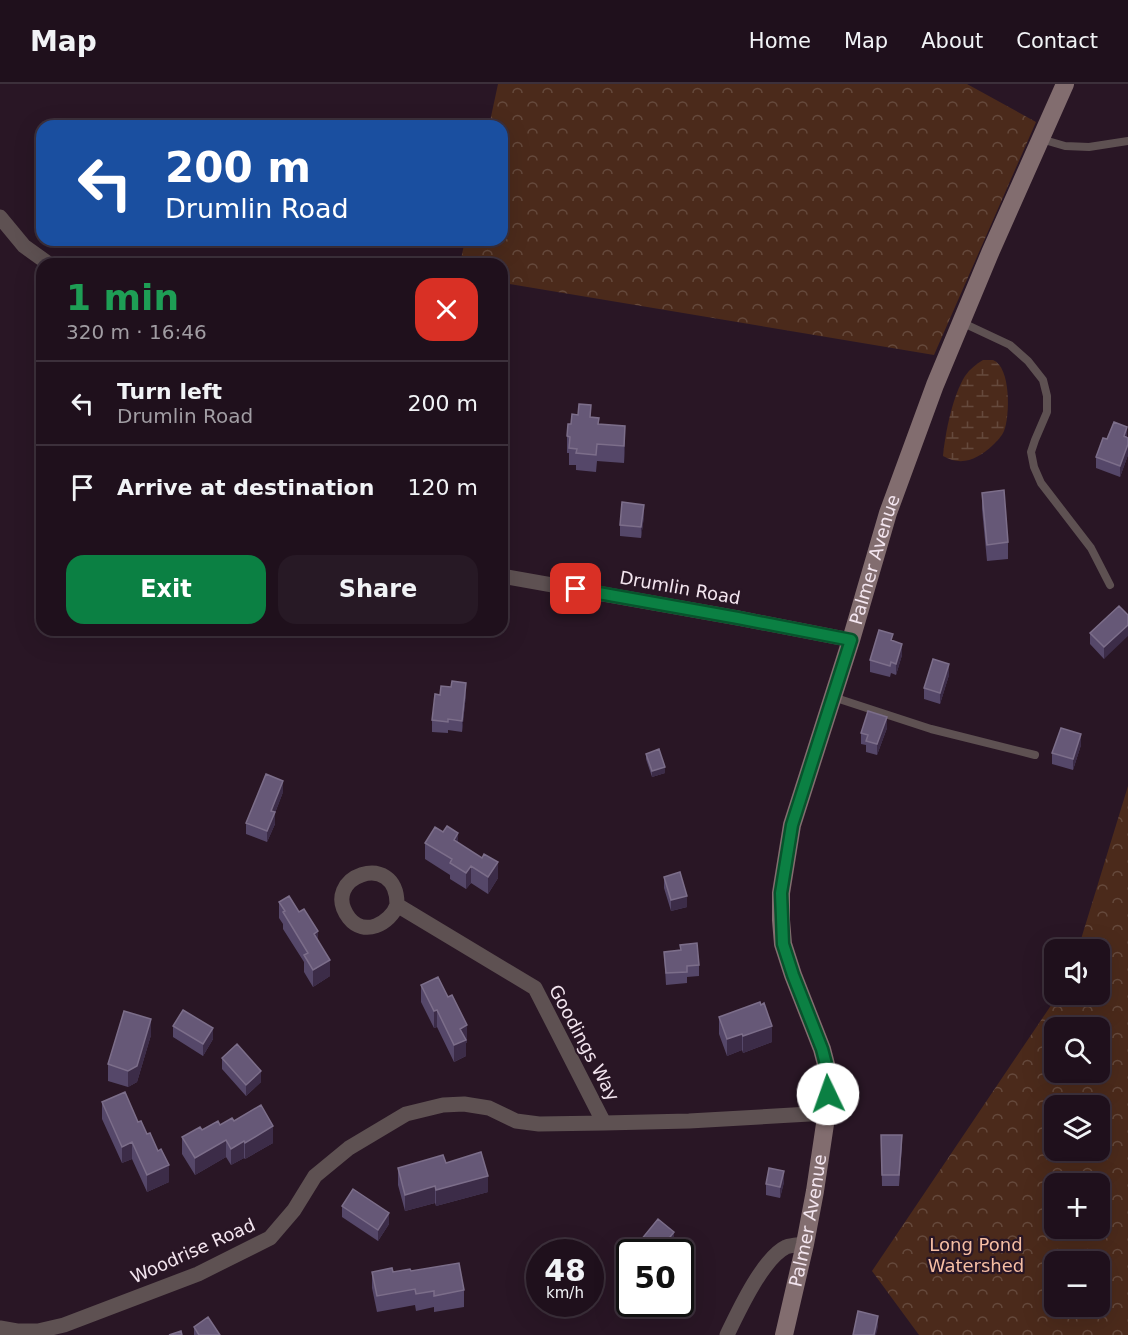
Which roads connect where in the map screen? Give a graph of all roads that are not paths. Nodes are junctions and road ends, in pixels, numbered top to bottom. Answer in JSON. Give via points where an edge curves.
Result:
{"nodes":[{"id":1,"x":1065,"y":84,"type":"edge"},
{"id":2,"x":1041,"y":139,"type":"junction"},
{"id":3,"x":1128,"y":141,"type":"edge"},
{"id":4,"x":0,"y":217,"type":"edge"},
{"id":5,"x":41,"y":258,"type":"edge"},
{"id":6,"x":962,"y":322,"type":"junction"},
{"id":7,"x":508,"y":577,"type":"edge"},
{"id":8,"x":1110,"y":585,"type":"dead end"},
{"id":9,"x":851,"y":640,"type":"junction"},
{"id":10,"x":833,"y":697,"type":"junction"},
{"id":11,"x":1035,"y":755,"type":"dead end"},
{"id":12,"x":397,"y":905,"type":"dead end"},
{"id":13,"x":826,"y":1113,"type":"junction"},
{"id":14,"x":604,"y":1123,"type":"junction"},
{"id":15,"x":805,"y":1244,"type":"junction"},
{"id":16,"x":0,"y":1328,"type":"edge"},
{"id":17,"x":727,"y":1335,"type":"edge"},
{"id":18,"x":784,"y":1335,"type":"edge"}],
"edges":[{"from":1,"to":2,"type":"main road","name":"Palmer Avenue"},
{"from":2,"to":3,"type":"lane","via":[[1089,147]]},
{"from":2,"to":6,"type":"main road","name":"Palmer Avenue"},
{"from":4,"to":5,"type":"street","via":[[24,246]]},
{"from":6,"to":8,"type":"lane","via":[[1010,345],[1043,380],[1047,412],[1031,452],[1034,467],[1041,483],[1091,548]]},
{"from":6,"to":9,"type":"main road","name":"Palmer Avenue","via":[[888,513]]},
{"from":7,"to":9,"type":"street","name":"Drumlin Road"},
{"from":9,"to":10,"type":"main road","name":"Palmer Avenue"},
{"from":10,"to":11,"type":"lane","via":[[931,729]]},
{"from":10,"to":13,"type":"main road","name":"Palmer Avenue","via":[[792,825],[781,893],[783,944],[829,1076]]},
{"from":12,"to":14,"type":"street","name":"Goodings Way","via":[[535,988]]},
{"from":13,"to":14,"type":"street","name":"Goodings Way"},
{"from":13,"to":15,"type":"main road","name":"Palmer Avenue"},
{"from":14,"to":16,"type":"street","name":"Woodrise Road","via":[[516,1121],[489,1108],[464,1104],[406,1114],[349,1148],[315,1176],[270,1238],[198,1274],[64,1325],[38,1331]]},
{"from":15,"to":17,"type":"street","via":[[788,1246],[777,1253],[745,1298]]},
{"from":15,"to":18,"type":"main road","name":"Palmer Avenue"}]}
